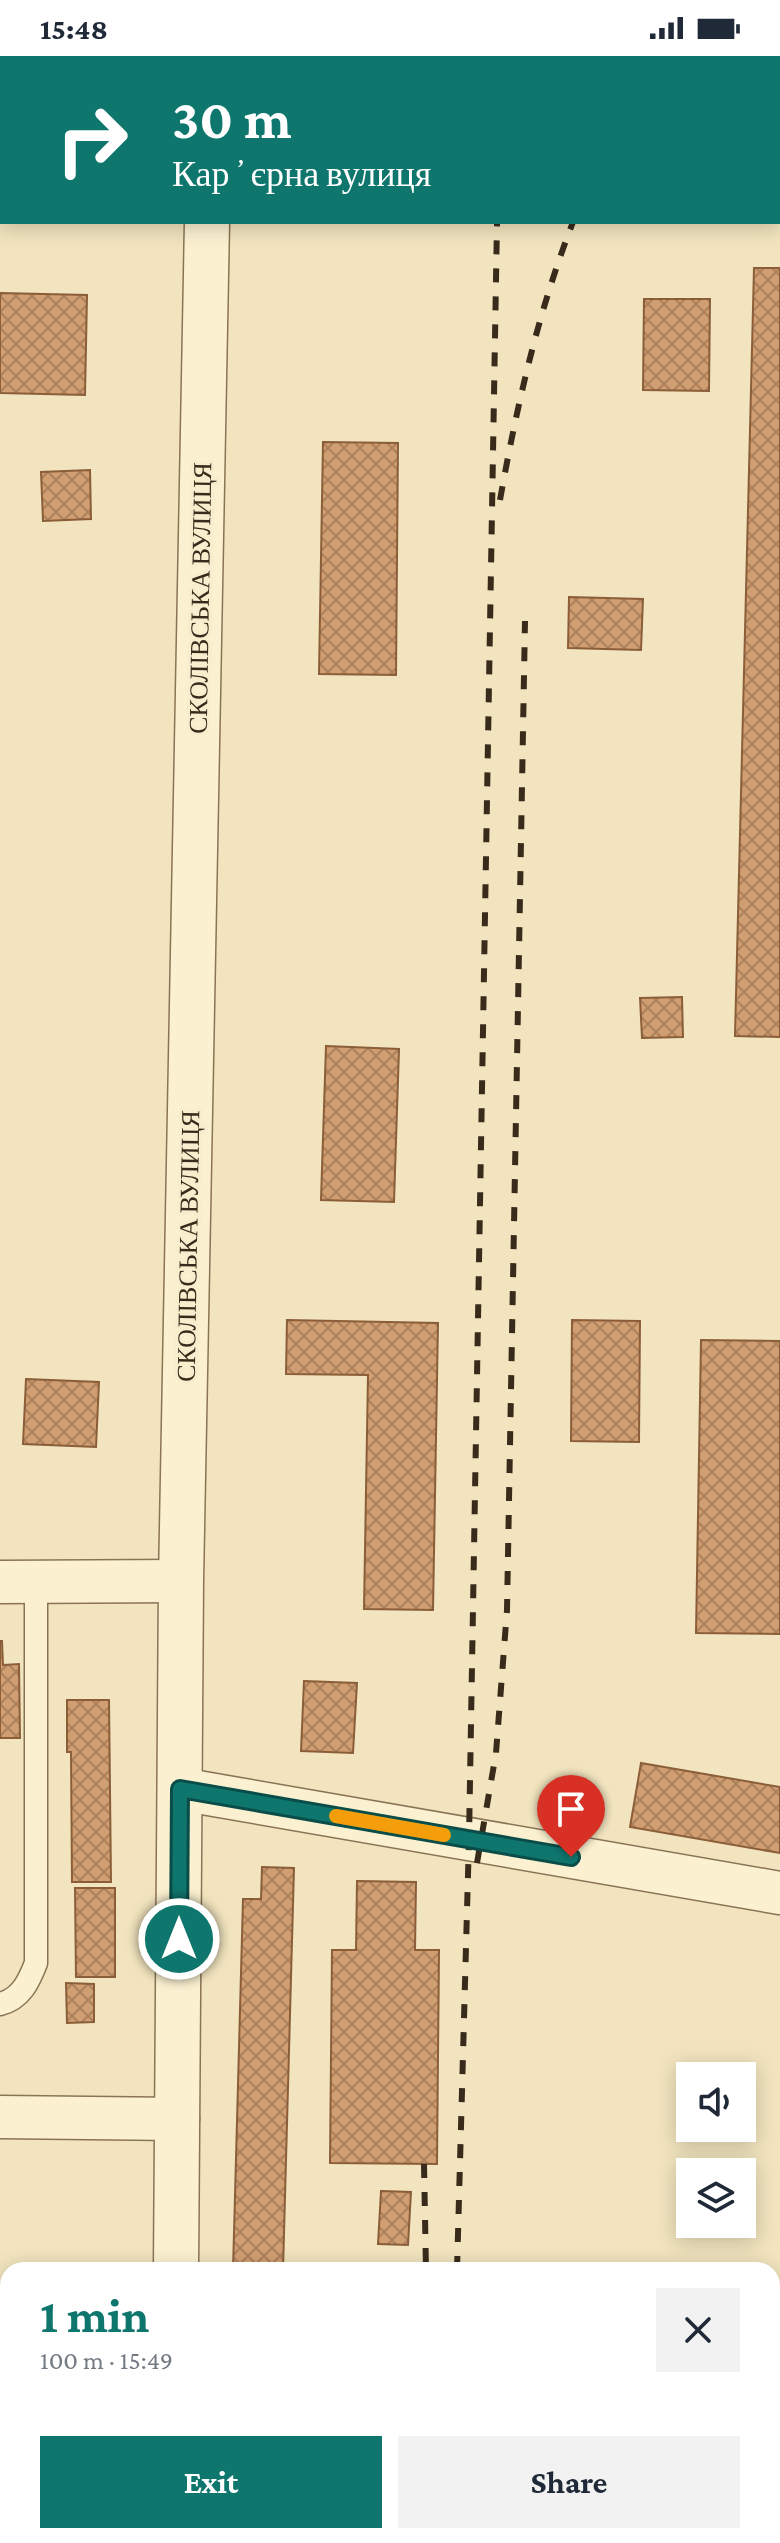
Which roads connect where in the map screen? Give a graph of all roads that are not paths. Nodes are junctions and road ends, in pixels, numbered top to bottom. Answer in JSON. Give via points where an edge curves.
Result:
{"nodes":[{"id":1,"x":207,"y":224,"type":"edge"},
{"id":2,"x":181,"y":1581,"type":"junction"},
{"id":3,"x":18,"y":1582,"type":"edge"},
{"id":4,"x":180,"y":1789,"type":"junction"},
{"id":5,"x":780,"y":1893,"type":"edge"},
{"id":6,"x":0,"y":2004,"type":"edge"},
{"id":7,"x":0,"y":2117,"type":"edge"},
{"id":8,"x":178,"y":2119,"type":"junction"},
{"id":9,"x":176,"y":2262,"type":"edge"}],
"edges":[{"from":1,"to":2,"type":"street","name":"СКОЛІВСЬКА ВУЛИЦЯ"},
{"from":2,"to":3,"type":"street"},
{"from":2,"to":4,"type":"street","name":"СКОЛІВСЬКА ВУЛИЦЯ"},
{"from":3,"to":6,"type":"lane","via":[[36,1963],[26,1988]]},
{"from":4,"to":5,"type":"street"},
{"from":4,"to":8,"type":"street","name":"СКОЛІВСЬКА ВУЛИЦЯ"},
{"from":7,"to":8,"type":"street"},
{"from":8,"to":9,"type":"street","name":"СКОЛІВСЬКА ВУЛИЦЯ"}]}
